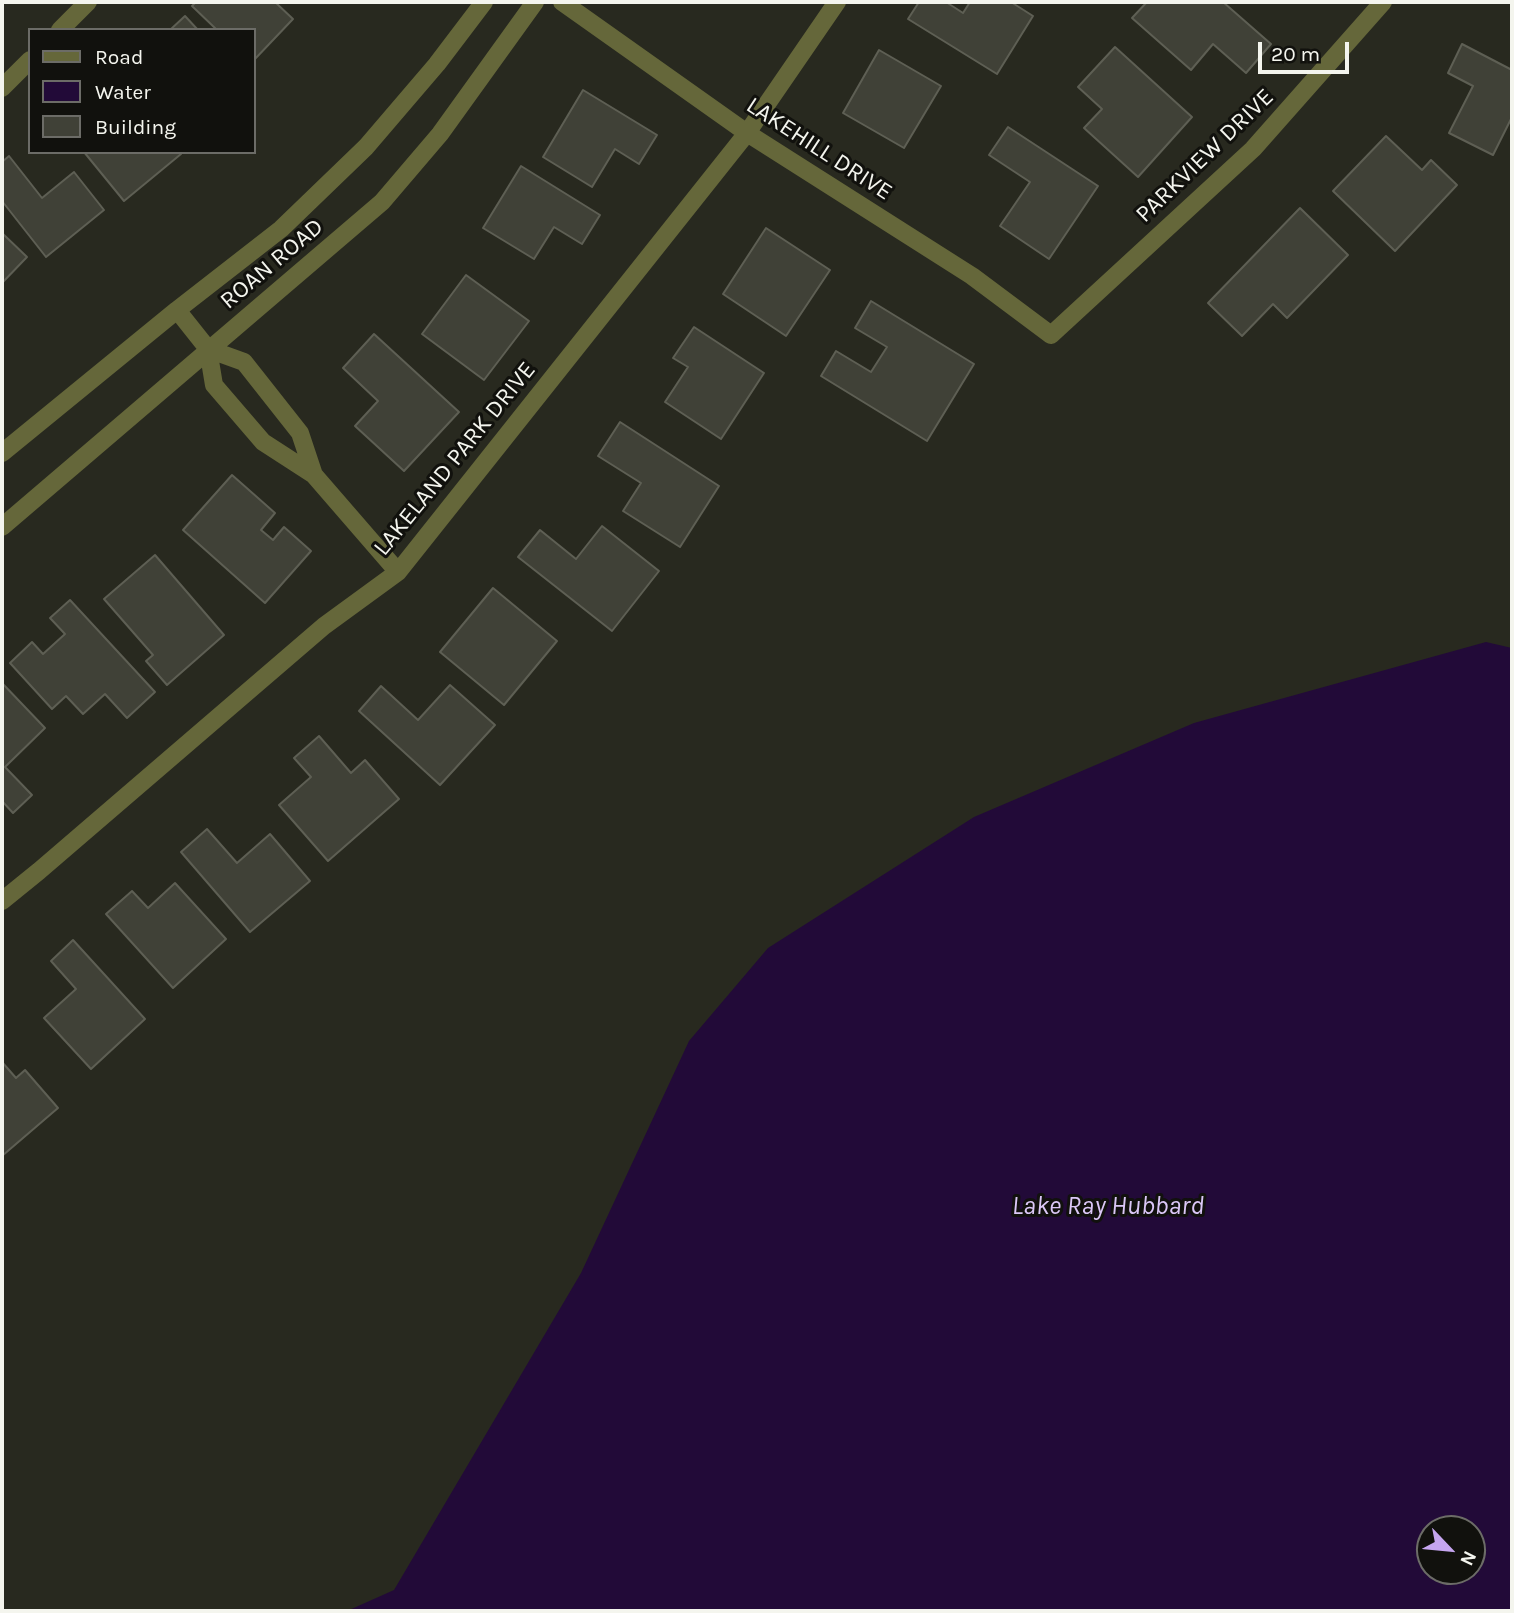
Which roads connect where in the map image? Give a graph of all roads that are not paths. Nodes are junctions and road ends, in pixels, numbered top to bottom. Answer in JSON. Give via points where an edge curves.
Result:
{"nodes":[{"id":1,"x":88,"y":2,"type":"edge"},
{"id":2,"x":484,"y":2,"type":"edge"},
{"id":3,"x":535,"y":2,"type":"edge"},
{"id":4,"x":562,"y":2,"type":"edge"},
{"id":5,"x":837,"y":2,"type":"edge"},
{"id":6,"x":1383,"y":2,"type":"edge"},
{"id":7,"x":62,"y":28,"type":"edge"},
{"id":8,"x":28,"y":62,"type":"edge"},
{"id":9,"x":2,"y":88,"type":"edge"},
{"id":10,"x":747,"y":133,"type":"junction"},
{"id":11,"x":177,"y":310,"type":"junction"},
{"id":12,"x":1051,"y":335,"type":"joint"},
{"id":13,"x":208,"y":349,"type":"junction"},
{"id":14,"x":2,"y":453,"type":"edge"},
{"id":15,"x":314,"y":475,"type":"junction"},
{"id":16,"x":2,"y":527,"type":"edge"},
{"id":17,"x":398,"y":572,"type":"junction"},
{"id":18,"x":2,"y":901,"type":"edge"}],
"edges":[{"from":1,"to":7,"type":"street"},
{"from":2,"to":11,"type":"street","name":"ROAN ROAD","via":[[366,147],[281,229]]},
{"from":3,"to":13,"type":"street","name":"ROAN ROAD","via":[[440,134],[382,202]]},
{"from":4,"to":10,"type":"street","name":"LAKEHILL DRIVE"},
{"from":5,"to":10,"type":"street","name":"LAKELAND PARK DRIVE"},
{"from":6,"to":12,"type":"street","name":"PARKVIEW DRIVE","via":[[1252,149]]},
{"from":8,"to":9,"type":"street"},
{"from":10,"to":12,"type":"street","name":"LAKEHILL DRIVE","via":[[972,276]]},
{"from":10,"to":17,"type":"street","name":"LAKELAND PARK DRIVE"},
{"from":11,"to":13,"type":"street"},
{"from":11,"to":14,"type":"street","name":"ROAN ROAD"},
{"from":13,"to":15,"type":"street","via":[[214,385],[263,442]]},
{"from":13,"to":15,"type":"street","via":[[244,362],[300,433]]},
{"from":13,"to":16,"type":"street","name":"ROAN ROAD"},
{"from":15,"to":17,"type":"street"},
{"from":17,"to":18,"type":"street","name":"LAKELAND PARK DRIVE","via":[[324,626]]}]}
